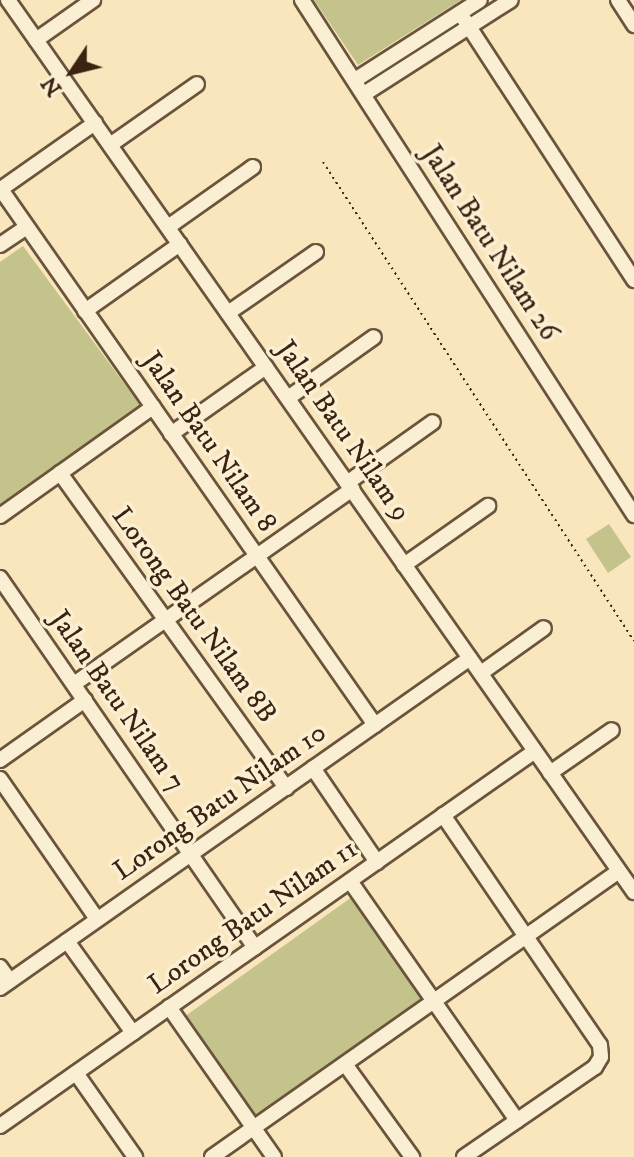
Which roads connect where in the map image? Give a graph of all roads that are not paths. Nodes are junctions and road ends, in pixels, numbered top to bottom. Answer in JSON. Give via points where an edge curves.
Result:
{"nodes":[{"id":1,"x":93,"y":0,"type":"edge"},
{"id":2,"x":302,"y":0,"type":"edge"},
{"id":3,"x":480,"y":0,"type":"edge"},
{"id":4,"x":511,"y":0,"type":"edge"},
{"id":5,"x":618,"y":0,"type":"edge"},
{"id":6,"x":6,"y":3,"type":"edge"},
{"id":7,"x":460,"y":13,"type":"junction"},
{"id":8,"x":634,"y":25,"type":"edge"},
{"id":9,"x":469,"y":27,"type":"junction"},
{"id":10,"x":36,"y":40,"type":"junction"},
{"id":11,"x":355,"y":80,"type":"junction"},
{"id":12,"x":197,"y":84,"type":"dead end"},
{"id":13,"x":364,"y":94,"type":"junction"},
{"id":14,"x":95,"y":123,"type":"junction"},
{"id":15,"x":110,"y":145,"type":"junction"},
{"id":16,"x":253,"y":167,"type":"dead end"},
{"id":17,"x":0,"y":189,"type":"edge"},
{"id":18,"x":27,"y":227,"type":"junction"},
{"id":19,"x":168,"y":227,"type":"junction"},
{"id":20,"x":180,"y":244,"type":"junction"},
{"id":21,"x":0,"y":245,"type":"edge"},
{"id":22,"x":316,"y":252,"type":"dead end"},
{"id":23,"x":634,"y":280,"type":"edge"},
{"id":24,"x":85,"y":311,"type":"junction"},
{"id":25,"x":228,"y":313,"type":"junction"},
{"id":26,"x":374,"y":337,"type":"dead end"},
{"id":27,"x":266,"y":367,"type":"junction"},
{"id":28,"x":288,"y":398,"type":"junction"},
{"id":29,"x":153,"y":407,"type":"junction"},
{"id":30,"x":433,"y":422,"type":"dead end"},
{"id":31,"x":171,"y":434,"type":"junction"},
{"id":32,"x":60,"y":473,"type":"junction"},
{"id":33,"x":349,"y":486,"type":"junction"},
{"id":34,"x":488,"y":506,"type":"dead end"},
{"id":35,"x":634,"y":515,"type":"edge"},
{"id":36,"x":0,"y":516,"type":"edge"},
{"id":37,"x":257,"y":556,"type":"junction"},
{"id":38,"x":404,"y":565,"type":"junction"},
{"id":39,"x":0,"y":578,"type":"edge"},
{"id":40,"x":166,"y":620,"type":"junction"},
{"id":41,"x":544,"y":628,"type":"dead end"},
{"id":42,"x":470,"y":658,"type":"junction"},
{"id":43,"x":481,"y":673,"type":"junction"},
{"id":44,"x":74,"y":684,"type":"junction"},
{"id":45,"x":85,"y":700,"type":"junction"},
{"id":46,"x":375,"y":725,"type":"junction"},
{"id":47,"x":612,"y":730,"type":"dead end"},
{"id":48,"x":535,"y":751,"type":"junction"},
{"id":49,"x":0,"y":760,"type":"edge"},
{"id":50,"x":313,"y":768,"type":"junction"},
{"id":51,"x":550,"y":773,"type":"junction"},
{"id":52,"x":0,"y":779,"type":"edge"},
{"id":53,"x":286,"y":788,"type":"junction"},
{"id":54,"x":443,"y":815,"type":"junction"},
{"id":55,"x":192,"y":853,"type":"junction"},
{"id":56,"x":377,"y":862,"type":"junction"},
{"id":57,"x":626,"y":872,"type":"edge"},
{"id":58,"x":350,"y":881,"type":"junction"},
{"id":59,"x":634,"y":892,"type":"edge"},
{"id":60,"x":97,"y":919,"type":"junction"},
{"id":61,"x":527,"y":936,"type":"junction"},
{"id":62,"x":67,"y":941,"type":"junction"},
{"id":63,"x":255,"y":947,"type":"junction"},
{"id":64,"x":0,"y":967,"type":"edge"},
{"id":65,"x":5,"y":985,"type":"edge"},
{"id":66,"x":434,"y":1001,"type":"junction"},
{"id":67,"x":169,"y":1007,"type":"junction"},
{"id":68,"x":133,"y":1033,"type":"junction"},
{"id":69,"x":345,"y":1064,"type":"junction"},
{"id":70,"x":76,"y":1073,"type":"junction"},
{"id":71,"x":517,"y":1120,"type":"junction"},
{"id":72,"x":0,"y":1126,"type":"edge"},
{"id":73,"x":254,"y":1128,"type":"junction"},
{"id":74,"x":468,"y":1156,"type":"edge"},
{"id":75,"x":135,"y":1157,"type":"edge"},
{"id":76,"x":212,"y":1157,"type":"edge"},
{"id":77,"x":274,"y":1157,"type":"edge"},
{"id":78,"x":412,"y":1157,"type":"edge"}],
"edges":[{"from":1,"to":10,"type":"street"},
{"from":2,"to":11,"type":"street","name":"Jalan Batu Nilam 26"},
{"from":3,"to":7,"type":"street"},
{"from":4,"to":9,"type":"street"},
{"from":5,"to":8,"type":"street"},
{"from":6,"to":10,"type":"street","name":"Jalan Batu Nilam 9"},
{"from":7,"to":9,"type":"street"},
{"from":7,"to":11,"type":"street"},
{"from":9,"to":13,"type":"street"},
{"from":9,"to":23,"type":"street"},
{"from":10,"to":14,"type":"street","name":"Jalan Batu Nilam 9"},
{"from":11,"to":13,"type":"street","name":"Jalan Batu Nilam 26"},
{"from":12,"to":15,"type":"street"},
{"from":13,"to":35,"type":"street","name":"Jalan Batu Nilam 26"},
{"from":14,"to":15,"type":"street","name":"Jalan Batu Nilam 9"},
{"from":14,"to":17,"type":"street"},
{"from":15,"to":19,"type":"street","name":"Jalan Batu Nilam 9"},
{"from":16,"to":19,"type":"street"},
{"from":17,"to":18,"type":"street","name":"Jalan Batu Nilam 8"},
{"from":18,"to":21,"type":"street"},
{"from":18,"to":24,"type":"street","name":"Jalan Batu Nilam 8"},
{"from":19,"to":20,"type":"street","name":"Jalan Batu Nilam 9"},
{"from":20,"to":24,"type":"street"},
{"from":20,"to":25,"type":"street","name":"Jalan Batu Nilam 9"},
{"from":22,"to":25,"type":"street"},
{"from":24,"to":29,"type":"street","name":"Jalan Batu Nilam 8"},
{"from":25,"to":27,"type":"street","name":"Jalan Batu Nilam 9"},
{"from":26,"to":28,"type":"street"},
{"from":27,"to":28,"type":"street","name":"Jalan Batu Nilam 9"},
{"from":27,"to":31,"type":"street"},
{"from":28,"to":33,"type":"street","name":"Jalan Batu Nilam 9"},
{"from":29,"to":31,"type":"street","name":"Jalan Batu Nilam 8"},
{"from":29,"to":32,"type":"street"},
{"from":30,"to":33,"type":"street"},
{"from":31,"to":37,"type":"street","name":"Jalan Batu Nilam 8"},
{"from":32,"to":36,"type":"street"},
{"from":32,"to":40,"type":"street","name":"Lorong Batu Nilam 8B"},
{"from":33,"to":37,"type":"street"},
{"from":33,"to":38,"type":"street","name":"Jalan Batu Nilam 9"},
{"from":34,"to":38,"type":"street"},
{"from":37,"to":40,"type":"street"},
{"from":37,"to":46,"type":"street","name":"Jalan Batu Nilam 8"},
{"from":38,"to":42,"type":"street","name":"Jalan Batu Nilam 9"},
{"from":39,"to":44,"type":"street","name":"Jalan Batu Nilam 7"},
{"from":40,"to":44,"type":"street"},
{"from":40,"to":53,"type":"street","name":"Lorong Batu Nilam 8B"},
{"from":41,"to":43,"type":"street"},
{"from":42,"to":43,"type":"street","name":"Jalan Batu Nilam 9"},
{"from":42,"to":46,"type":"street","name":"Lorong Batu Nilam 10"},
{"from":43,"to":48,"type":"street","name":"Jalan Batu Nilam 9"},
{"from":44,"to":45,"type":"street","name":"Jalan Batu Nilam 7"},
{"from":45,"to":49,"type":"street"},
{"from":45,"to":55,"type":"street","name":"Jalan Batu Nilam 7"},
{"from":46,"to":50,"type":"street","name":"Lorong Batu Nilam 10"},
{"from":47,"to":51,"type":"street"},
{"from":48,"to":51,"type":"street","name":"Jalan Batu Nilam 9"},
{"from":48,"to":54,"type":"street","name":"Lorong Batu Nilam 11"},
{"from":50,"to":53,"type":"street","name":"Lorong Batu Nilam 10"},
{"from":50,"to":56,"type":"street"},
{"from":51,"to":57,"type":"street","name":"Jalan Batu Nilam 9"},
{"from":52,"to":60,"type":"street"},
{"from":53,"to":55,"type":"street","name":"Lorong Batu Nilam 10"},
{"from":54,"to":56,"type":"street","name":"Lorong Batu Nilam 11"},
{"from":54,"to":61,"type":"street"},
{"from":55,"to":60,"type":"street","name":"Lorong Batu Nilam 10"},
{"from":55,"to":63,"type":"street","name":"Jalan Batu Nilam 7"},
{"from":56,"to":58,"type":"street","name":"Lorong Batu Nilam 11"},
{"from":57,"to":59,"type":"street","name":"Jalan Batu Nilam 9"},
{"from":57,"to":61,"type":"street"},
{"from":58,"to":63,"type":"street","name":"Lorong Batu Nilam 11"},
{"from":58,"to":66,"type":"street"},
{"from":60,"to":62,"type":"street","name":"Lorong Batu Nilam 10"},
{"from":61,"to":66,"type":"street"},
{"from":61,"to":71,"type":"street","via":[[600,1045],[601,1057],[595,1067]]},
{"from":62,"to":65,"type":"street","name":"Lorong Batu Nilam 10"},
{"from":62,"to":68,"type":"street"},
{"from":63,"to":67,"type":"street","name":"Lorong Batu Nilam 11"},
{"from":64,"to":65,"type":"street"},
{"from":66,"to":69,"type":"street"},
{"from":66,"to":71,"type":"street"},
{"from":67,"to":68,"type":"street","name":"Lorong Batu Nilam 11"},
{"from":67,"to":73,"type":"street"},
{"from":68,"to":70,"type":"street","name":"Lorong Batu Nilam 11"},
{"from":69,"to":73,"type":"street"},
{"from":69,"to":78,"type":"street"},
{"from":70,"to":72,"type":"street","name":"Lorong Batu Nilam 11"},
{"from":70,"to":75,"type":"street"},
{"from":71,"to":74,"type":"street"},
{"from":73,"to":76,"type":"street"},
{"from":73,"to":77,"type":"street"}]}
